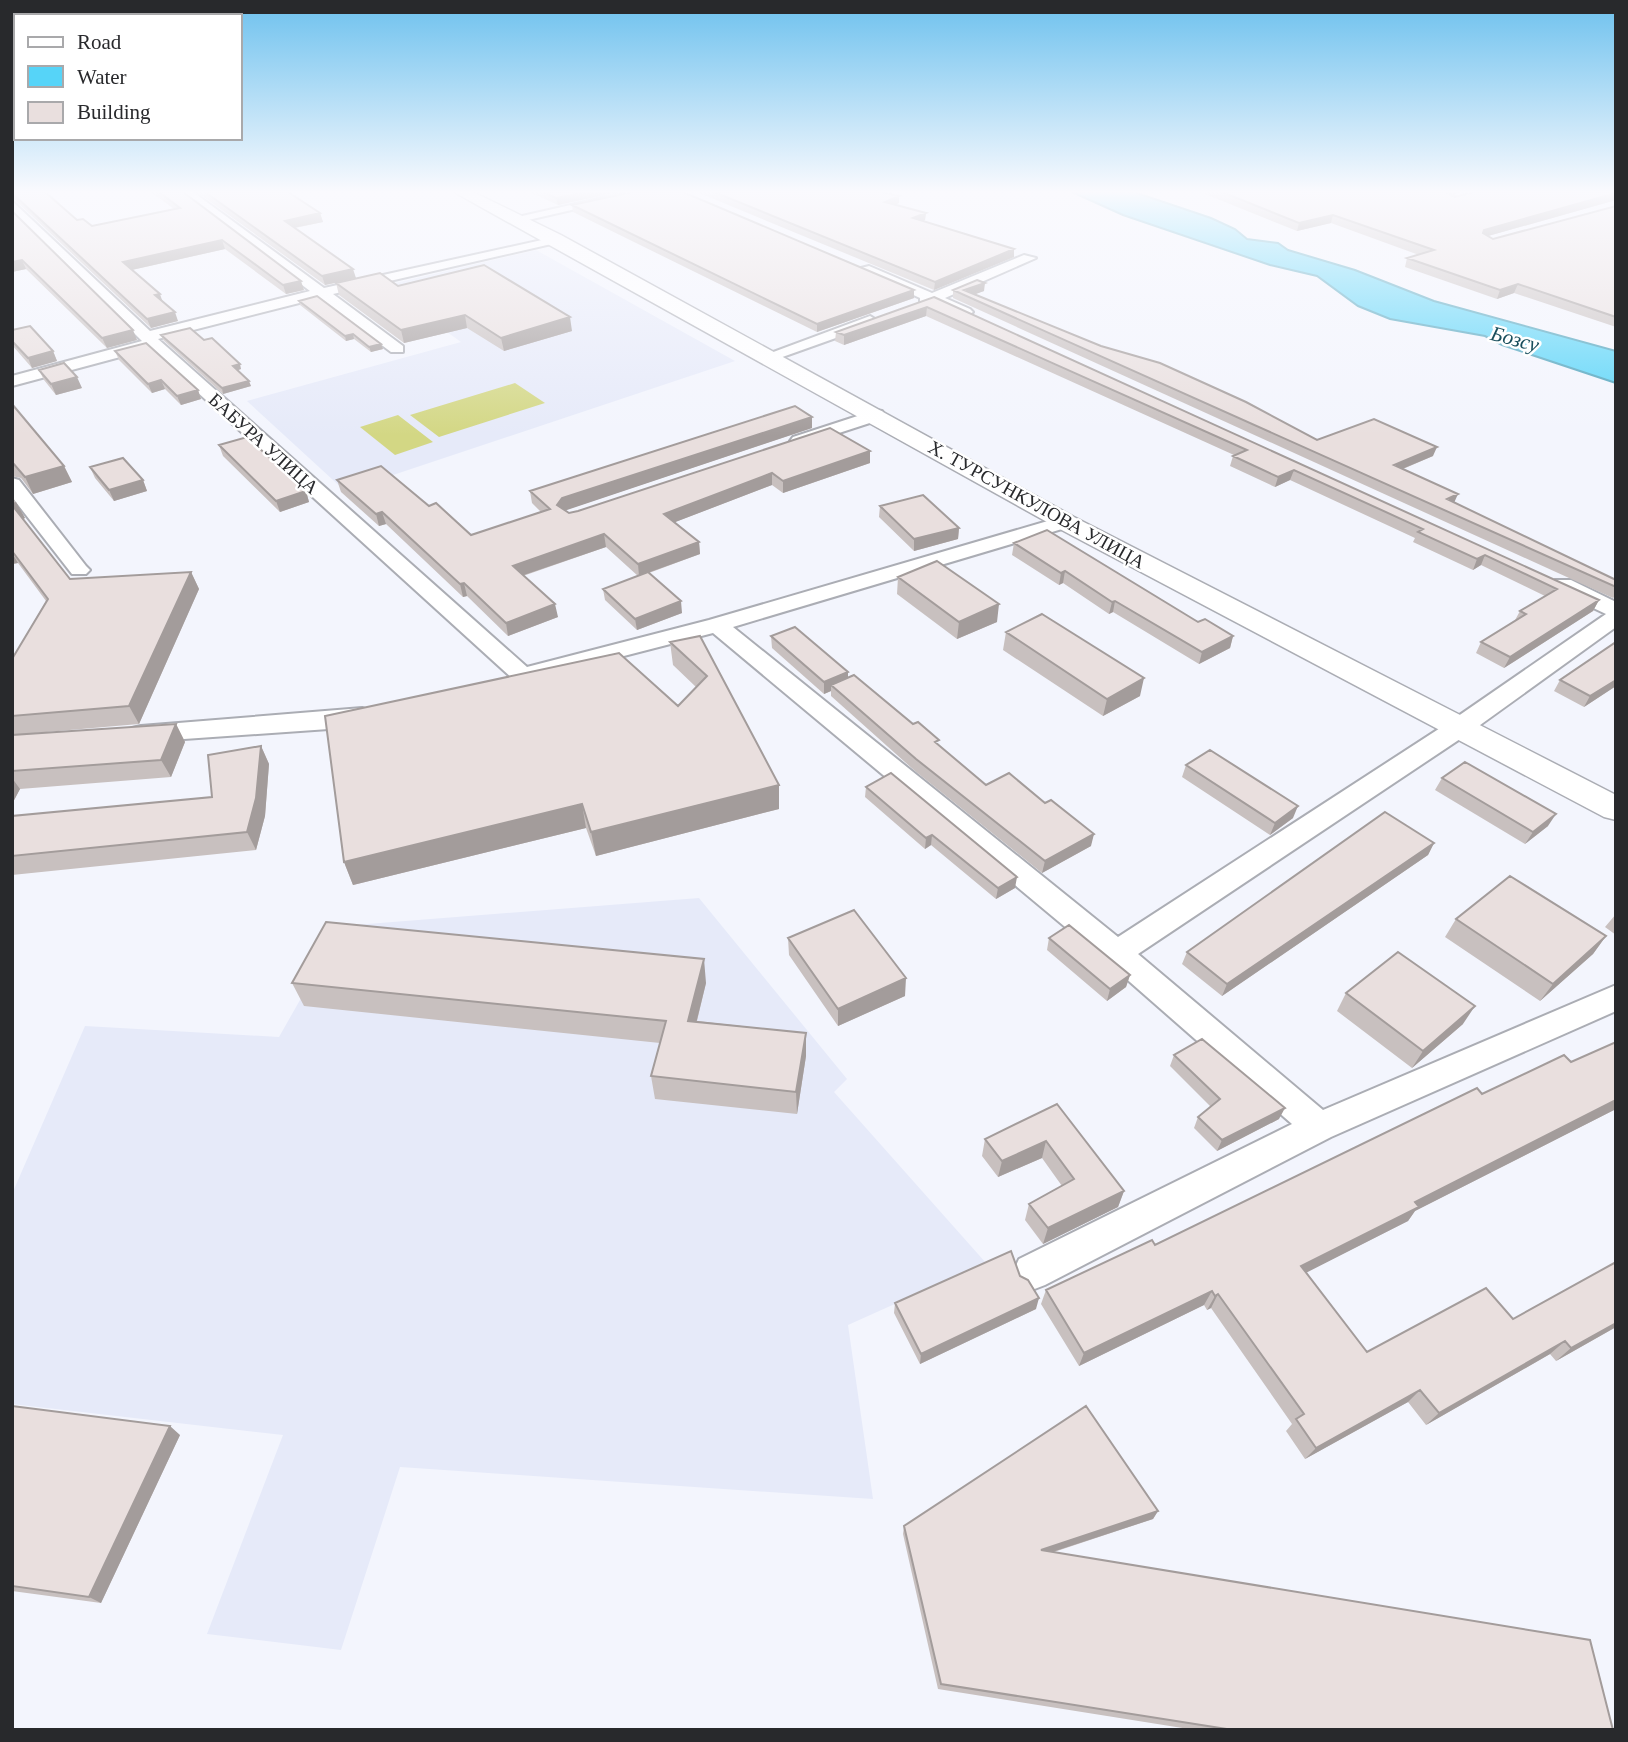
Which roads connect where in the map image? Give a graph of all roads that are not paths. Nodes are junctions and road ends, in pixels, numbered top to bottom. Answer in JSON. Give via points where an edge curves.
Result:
{"nodes":[{"id":1,"x":82,"y":273,"type":"edge"},
{"id":2,"x":293,"y":273,"type":"edge"},
{"id":3,"x":405,"y":273,"type":"edge"},
{"id":4,"x":617,"y":273,"type":"edge"},
{"id":5,"x":875,"y":273,"type":"edge"},
{"id":6,"x":993,"y":273,"type":"edge"},
{"id":7,"x":319,"y":293,"type":"junction"},
{"id":8,"x":934,"y":298,"type":"junction"},
{"id":9,"x":908,"y":307,"type":"edge"},
{"id":10,"x":883,"y":316,"type":"edge"},
{"id":11,"x":984,"y":321,"type":"edge"},
{"id":12,"x":150,"y":340,"type":"junction"},
{"id":13,"x":397,"y":348,"type":"edge"},
{"id":14,"x":768,"y":356,"type":"junction"},
{"id":15,"x":12,"y":381,"type":"edge"},
{"id":16,"x":876,"y":415,"type":"junction"},
{"id":17,"x":784,"y":446,"type":"edge"},
{"id":18,"x":12,"y":484,"type":"edge"},
{"id":19,"x":1065,"y":522,"type":"junction"},
{"id":20,"x":79,"y":570,"type":"dead end"},
{"id":21,"x":1553,"y":581,"type":"edge"},
{"id":22,"x":1616,"y":610,"type":"edge"},
{"id":23,"x":1616,"y":617,"type":"edge"},
{"id":24,"x":717,"y":625,"type":"junction"},
{"id":25,"x":522,"y":675,"type":"junction"},
{"id":26,"x":496,"y":682,"type":"edge"},
{"id":27,"x":381,"y":711,"type":"edge"},
{"id":28,"x":1461,"y":727,"type":"junction"},
{"id":29,"x":122,"y":735,"type":"edge"},
{"id":30,"x":1616,"y":809,"type":"edge"},
{"id":31,"x":1117,"y":953,"type":"junction"},
{"id":32,"x":1616,"y":997,"type":"edge"},
{"id":33,"x":1319,"y":1127,"type":"junction"},
{"id":34,"x":1032,"y":1272,"type":"dead end"}],
"edges":[{"from":1,"to":12,"type":"street","name":"БАБУРА УЛИЦА"},
{"from":2,"to":7,"type":"street"},
{"from":3,"to":7,"type":"street"},
{"from":4,"to":14,"type":"street","name":"Х. ТУРСУНКУЛОВА УЛИЦА"},
{"from":5,"to":8,"type":"street"},
{"from":6,"to":8,"type":"street"},
{"from":7,"to":12,"type":"street"},
{"from":7,"to":13,"type":"street"},
{"from":8,"to":9,"type":"street"},
{"from":8,"to":11,"type":"street"},
{"from":10,"to":14,"type":"street"},
{"from":12,"to":15,"type":"street"},
{"from":12,"to":25,"type":"street","name":"БАБУРА УЛИЦА"},
{"from":14,"to":16,"type":"street","name":"Х. ТУРСУНКУЛОВА УЛИЦА"},
{"from":16,"to":17,"type":"street"},
{"from":16,"to":19,"type":"street","name":"Х. ТУРСУНКУЛОВА УЛИЦА"},
{"from":18,"to":20,"type":"street"},
{"from":19,"to":24,"type":"street"},
{"from":19,"to":28,"type":"street","name":"Х. ТУРСУНКУЛОВА УЛИЦА"},
{"from":21,"to":22,"type":"street"},
{"from":23,"to":28,"type":"street"},
{"from":24,"to":25,"type":"street"},
{"from":24,"to":31,"type":"street"},
{"from":25,"to":26,"type":"street"},
{"from":27,"to":29,"type":"street","via":[[343,720]]},
{"from":28,"to":30,"type":"street","name":"Х. ТУРСУНКУЛОВА УЛИЦА"},
{"from":28,"to":31,"type":"street"},
{"from":31,"to":33,"type":"street"},
{"from":32,"to":33,"type":"street"},
{"from":33,"to":34,"type":"street"}]}
